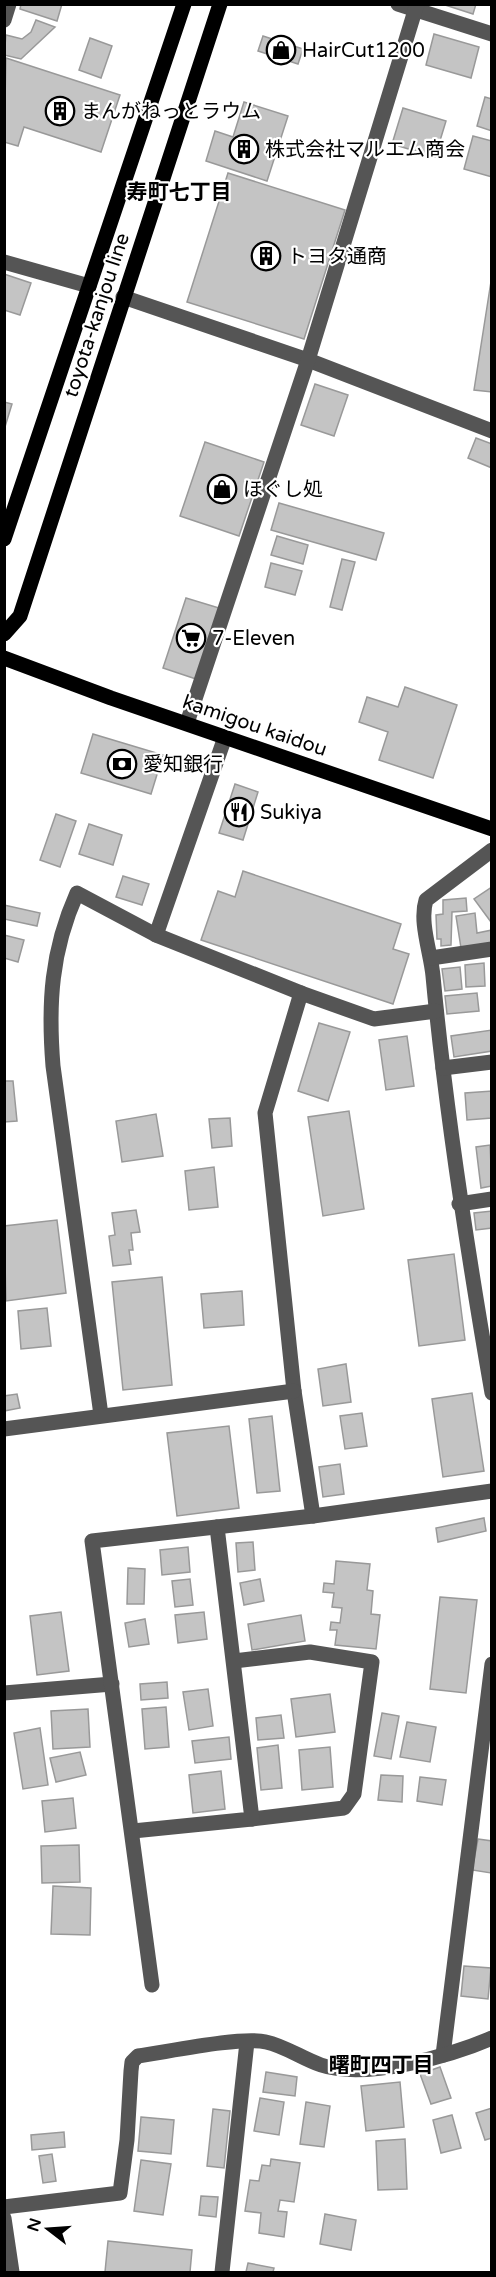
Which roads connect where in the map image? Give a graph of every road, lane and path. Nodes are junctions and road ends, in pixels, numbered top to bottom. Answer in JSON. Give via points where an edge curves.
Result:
{"nodes":[{"id":1,"x":9,"y":4,"type":"edge"},
{"id":2,"x":184,"y":4,"type":"edge"},
{"id":3,"x":220,"y":4,"type":"edge"},
{"id":4,"x":398,"y":4,"type":"edge"},
{"id":5,"x":416,"y":7,"type":"edge"},
{"id":6,"x":4,"y":20,"type":"edge"},
{"id":7,"x":492,"y":34,"type":"edge"},
{"id":8,"x":4,"y":262,"type":"edge"},
{"id":9,"x":89,"y":286,"type":"junction"},
{"id":10,"x":123,"y":297,"type":"junction"},
{"id":11,"x":309,"y":360,"type":"junction"},
{"id":12,"x":492,"y":431,"type":"edge"},
{"id":13,"x":4,"y":539,"type":"edge"},
{"id":14,"x":4,"y":634,"type":"edge"},
{"id":15,"x":4,"y":658,"type":"edge"},
{"id":16,"x":187,"y":723,"type":"junction"},
{"id":17,"x":225,"y":737,"type":"junction"},
{"id":18,"x":492,"y":829,"type":"edge"},
{"id":19,"x":492,"y":850,"type":"edge"},
{"id":20,"x":156,"y":935,"type":"junction"},
{"id":21,"x":492,"y":948,"type":"edge"},
{"id":22,"x":431,"y":958,"type":"junction"},
{"id":23,"x":301,"y":993,"type":"junction"},
{"id":24,"x":436,"y":1011,"type":"junction"},
{"id":25,"x":492,"y":1062,"type":"edge"},
{"id":26,"x":443,"y":1068,"type":"junction"},
{"id":27,"x":492,"y":1199,"type":"edge"},
{"id":28,"x":459,"y":1204,"type":"junction"},
{"id":29,"x":294,"y":1391,"type":"junction"},
{"id":30,"x":492,"y":1394,"type":"edge"},
{"id":31,"x":101,"y":1415,"type":"junction"},
{"id":32,"x":4,"y":1429,"type":"edge"},
{"id":33,"x":492,"y":1491,"type":"edge"},
{"id":34,"x":313,"y":1516,"type":"junction"},
{"id":35,"x":218,"y":1527,"type":"junction"},
{"id":36,"x":234,"y":1661,"type":"junction"},
{"id":37,"x":492,"y":1664,"type":"edge"},
{"id":38,"x":112,"y":1684,"type":"junction"},
{"id":39,"x":4,"y":1693,"type":"edge"},
{"id":40,"x":252,"y":1819,"type":"junction"},
{"id":41,"x":133,"y":1831,"type":"junction"},
{"id":42,"x":152,"y":1985,"type":"dead end"},
{"id":43,"x":492,"y":2038,"type":"edge"},
{"id":44,"x":247,"y":2042,"type":"junction"},
{"id":45,"x":443,"y":2055,"type":"junction"},
{"id":46,"x":4,"y":2207,"type":"edge"},
{"id":47,"x":4,"y":2218,"type":"edge"},
{"id":48,"x":12,"y":2272,"type":"edge"},
{"id":49,"x":222,"y":2272,"type":"edge"}],
"edges":[{"from":1,"to":6,"type":"street"},
{"from":2,"to":9,"type":"main road","name":"toyota-kanjou line"},
{"from":3,"to":10,"type":"main road","name":"toyota-kanjou line"},
{"from":4,"to":5,"type":"street"},
{"from":5,"to":7,"type":"street"},
{"from":5,"to":11,"type":"street"},
{"from":8,"to":9,"type":"street"},
{"from":9,"to":13,"type":"main road","name":"toyota-kanjou line"},
{"from":10,"to":11,"type":"street"},
{"from":10,"to":14,"type":"main road","name":"toyota-kanjou line","via":[[20,616]]},
{"from":11,"to":12,"type":"street"},
{"from":11,"to":16,"type":"street"},
{"from":15,"to":16,"type":"main road","name":"kamigou kaidou"},
{"from":16,"to":17,"type":"main road","name":"kamigou kaidou"},
{"from":17,"to":18,"type":"main road","name":"kamigou kaidou"},
{"from":17,"to":20,"type":"street"},
{"from":19,"to":22,"type":"street","via":[[426,900],[423,910]]},
{"from":20,"to":23,"type":"street"},
{"from":20,"to":31,"type":"street","via":[[77,893],[65,919],[49,1014],[52,1066]]},
{"from":21,"to":22,"type":"street"},
{"from":22,"to":24,"type":"street"},
{"from":23,"to":24,"type":"street","via":[[374,1019]]},
{"from":23,"to":29,"type":"street","via":[[265,1113]]},
{"from":24,"to":26,"type":"street"},
{"from":25,"to":26,"type":"street"},
{"from":26,"to":28,"type":"street"},
{"from":27,"to":28,"type":"street"},
{"from":28,"to":30,"type":"street"},
{"from":29,"to":31,"type":"street"},
{"from":29,"to":34,"type":"street"},
{"from":31,"to":32,"type":"street"},
{"from":33,"to":34,"type":"street"},
{"from":34,"to":35,"type":"street"},
{"from":35,"to":36,"type":"street"},
{"from":35,"to":38,"type":"street","via":[[92,1541]]},
{"from":36,"to":40,"type":"street"},
{"from":36,"to":40,"type":"street","via":[[310,1652],[372,1662],[354,1794],[344,1808]]},
{"from":37,"to":45,"type":"street"},
{"from":38,"to":39,"type":"street"},
{"from":38,"to":41,"type":"street"},
{"from":40,"to":41,"type":"street"},
{"from":41,"to":42,"type":"street"},
{"from":43,"to":45,"type":"street"},
{"from":44,"to":45,"type":"street","via":[[266,2041],[323,2066],[355,2069],[400,2065]]},
{"from":44,"to":46,"type":"street","via":[[138,2056],[132,2062],[120,2193]]},
{"from":44,"to":49,"type":"street"},
{"from":47,"to":48,"type":"street"}]}
